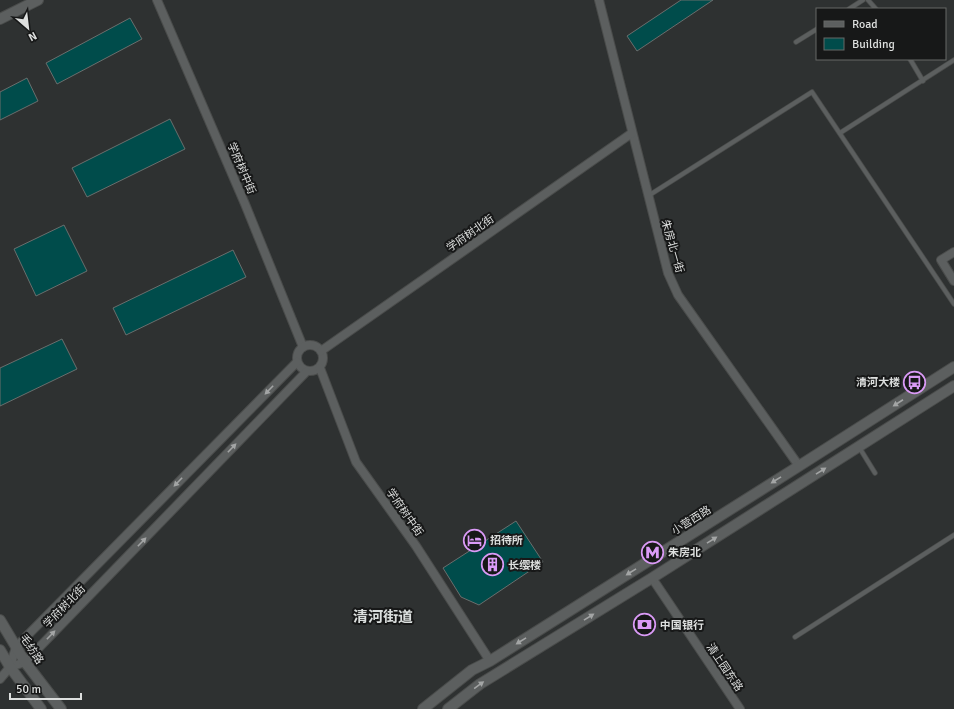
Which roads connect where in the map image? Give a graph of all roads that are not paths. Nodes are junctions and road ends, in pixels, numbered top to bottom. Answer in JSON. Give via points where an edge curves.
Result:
{"nodes":[{"id":1,"x":38,"y":0,"type":"edge"},
{"id":2,"x":157,"y":0,"type":"edge"},
{"id":3,"x":599,"y":0,"type":"edge"},
{"id":4,"x":863,"y":0,"type":"edge"},
{"id":5,"x":868,"y":0,"type":"edge"},
{"id":6,"x":851,"y":8,"type":"edge"},
{"id":7,"x":875,"y":8,"type":"edge"},
{"id":8,"x":0,"y":19,"type":"edge"},
{"id":9,"x":816,"y":30,"type":"edge"},
{"id":10,"x":796,"y":42,"type":"dead end"},
{"id":11,"x":911,"y":60,"type":"edge"},
{"id":12,"x":954,"y":60,"type":"edge"},
{"id":13,"x":923,"y":81,"type":"junction"},
{"id":14,"x":632,"y":133,"type":"junction"},
{"id":15,"x":840,"y":133,"type":"junction"},
{"id":16,"x":648,"y":196,"type":"junction"},
{"id":17,"x":954,"y":252,"type":"edge"},
{"id":18,"x":954,"y":281,"type":"edge"},
{"id":19,"x":954,"y":304,"type":"edge"},
{"id":20,"x":303,"y":346,"type":"junction"},
{"id":21,"x":321,"y":351,"type":"junction"},
{"id":22,"x":296,"y":362,"type":"junction"},
{"id":23,"x":954,"y":367,"type":"edge"},
{"id":24,"x":320,"y":368,"type":"junction"},
{"id":25,"x":306,"y":372,"type":"junction"},
{"id":26,"x":954,"y":386,"type":"edge"},
{"id":27,"x":859,"y":447,"type":"junction"},
{"id":28,"x":799,"y":466,"type":"junction"},
{"id":29,"x":875,"y":472,"type":"dead end"},
{"id":30,"x":954,"y":536,"type":"edge"},
{"id":31,"x":652,"y":578,"type":"junction"},
{"id":32,"x":0,"y":620,"type":"edge"},
{"id":33,"x":795,"y":637,"type":"dead end"},
{"id":34,"x":16,"y":647,"type":"junction"},
{"id":35,"x":0,"y":650,"type":"edge"},
{"id":36,"x":490,"y":661,"type":"junction"},
{"id":37,"x":25,"y":662,"type":"junction"},
{"id":38,"x":10,"y":667,"type":"junction"},
{"id":39,"x":0,"y":679,"type":"edge"},
{"id":40,"x":41,"y":709,"type":"edge"},
{"id":41,"x":61,"y":709,"type":"edge"},
{"id":42,"x":423,"y":709,"type":"edge"},
{"id":43,"x":448,"y":709,"type":"edge"},
{"id":44,"x":740,"y":709,"type":"edge"}],
"edges":[{"from":1,"to":8,"type":"main road"},
{"from":2,"to":20,"type":"street","name":"学府树中街"},
{"from":3,"to":14,"type":"street","name":"朱房北一街"},
{"from":4,"to":6,"type":"lane"},
{"from":5,"to":7,"type":"lane"},
{"from":9,"to":10,"type":"lane"},
{"from":11,"to":13,"type":"lane"},
{"from":12,"to":13,"type":"lane"},
{"from":13,"to":15,"type":"lane"},
{"from":14,"to":16,"type":"street","name":"朱房北一街"},
{"from":14,"to":21,"type":"street","name":"学府树北街"},
{"from":15,"to":16,"type":"lane","via":[[812,92]]},
{"from":15,"to":19,"type":"lane"},
{"from":16,"to":28,"type":"street","name":"朱房北一街","via":[[668,273],[678,295]]},
{"from":17,"to":18,"type":"street","via":[[941,260]]},
{"from":20,"to":21,"type":"street","via":[[316,346]]},
{"from":20,"to":22,"type":"street","via":[[298,351]]},
{"from":21,"to":24,"type":"street","via":[[324,359]]},
{"from":22,"to":25,"type":"street"},
{"from":22,"to":34,"type":"street","name":"学府树北街","one_way":true},
{"from":23,"to":28,"type":"main road","name":"小营西路","one_way":true},
{"from":24,"to":25,"type":"street","via":[[314,372]]},
{"from":24,"to":36,"type":"street","name":"学府树中街","via":[[356,462],[416,546]]},
{"from":37,"to":25,"type":"street","name":"学府树北街","one_way":true},
{"from":26,"to":27,"type":"main road"},
{"from":27,"to":29,"type":"lane"},
{"from":31,"to":27,"type":"main road","one_way":true},
{"from":28,"to":36,"type":"main road","name":"小营西路","one_way":true},
{"from":30,"to":33,"type":"lane"},
{"from":43,"to":31,"type":"main road","one_way":true,"via":[[480,684]]},
{"from":31,"to":44,"type":"street","name":"清上园东路"},
{"from":32,"to":34,"type":"main road","name":"毛纺路"},
{"from":34,"to":37,"type":"main road","name":"毛纺路"},
{"from":34,"to":38,"type":"street","name":"学府树北街"},
{"from":35,"to":38,"type":"main road"},
{"from":36,"to":42,"type":"main road","name":"小营西路","via":[[472,670]]},
{"from":37,"to":38,"type":"street","name":"学府树北街"},
{"from":37,"to":41,"type":"main road","name":"毛纺路"},
{"from":38,"to":39,"type":"street"},
{"from":38,"to":40,"type":"main road"}]}
